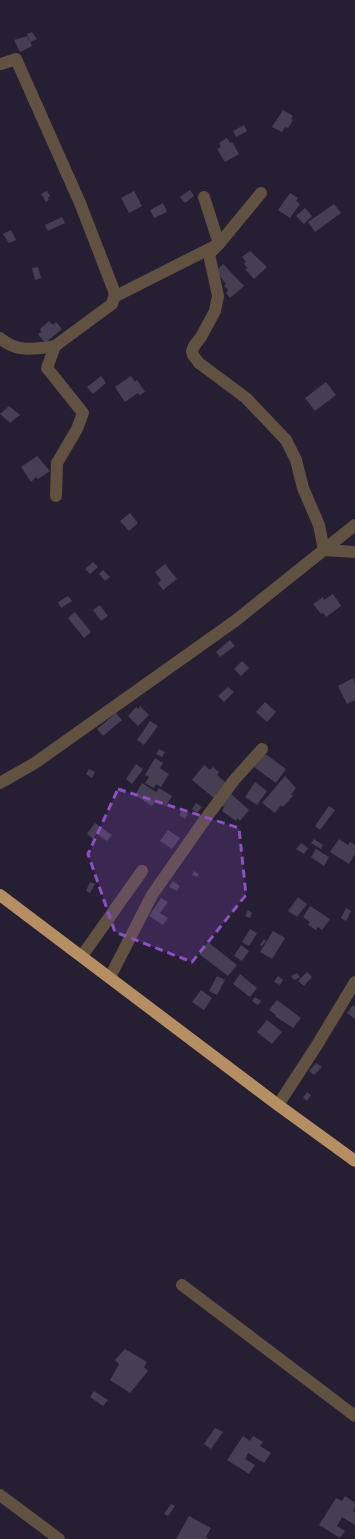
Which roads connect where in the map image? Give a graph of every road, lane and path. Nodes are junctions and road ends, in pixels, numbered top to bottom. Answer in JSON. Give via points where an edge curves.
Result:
{"nodes":[{"id":1,"x":1,"y":64,"type":"dead end"},
{"id":2,"x":261,"y":193,"type":"dead end"},
{"id":3,"x":204,"y":197,"type":"dead end"},
{"id":4,"x":219,"y":244,"type":"junction"},
{"id":5,"x":115,"y":294,"type":"junction"},
{"id":6,"x":0,"y":338,"type":"edge"},
{"id":7,"x":55,"y":346,"type":"junction"},
{"id":8,"x":56,"y":496,"type":"dead end"},
{"id":9,"x":355,"y":525,"type":"edge"},
{"id":10,"x":324,"y":550,"type":"junction"},
{"id":11,"x":355,"y":552,"type":"edge"},
{"id":12,"x":262,"y":749,"type":"dead end"},
{"id":13,"x":0,"y":783,"type":"edge"},
{"id":14,"x":142,"y":871,"type":"dead end"},
{"id":15,"x":0,"y":895,"type":"edge"},
{"id":16,"x":82,"y":956,"type":"junction"},
{"id":17,"x":110,"y":977,"type":"junction"},
{"id":18,"x":355,"y":982,"type":"edge"},
{"id":19,"x":278,"y":1105,"type":"junction"},
{"id":20,"x":355,"y":1161,"type":"edge"},
{"id":21,"x":182,"y":1284,"type":"dead end"},
{"id":22,"x":355,"y":1416,"type":"edge"},
{"id":23,"x":0,"y":1495,"type":"edge"},
{"id":24,"x":59,"y":1539,"type":"edge"}],
"edges":[{"from":1,"to":5,"type":"street","via":[[16,59],[80,203]]},
{"from":2,"to":4,"type":"street"},
{"from":3,"to":4,"type":"street"},
{"from":4,"to":5,"type":"street","via":[[116,296]]},
{"from":4,"to":10,"type":"street","via":[[209,254],[218,296],[215,310],[194,346],[193,355],[199,364],[246,398],[286,440],[296,460],[303,488],[319,525]]},
{"from":5,"to":7,"type":"street","via":[[112,304]]},
{"from":6,"to":7,"type":"street","via":[[6,344],[27,350]]},
{"from":7,"to":8,"type":"street","via":[[47,368],[83,413],[77,429],[56,463]]},
{"from":9,"to":10,"type":"street"},
{"from":10,"to":11,"type":"street"},
{"from":10,"to":13,"type":"street","via":[[234,621],[35,763]]},
{"from":12,"to":17,"type":"street","via":[[206,818],[152,895]]},
{"from":14,"to":16,"type":"street"},
{"from":15,"to":16,"type":"highway"},
{"from":16,"to":17,"type":"highway"},
{"from":17,"to":19,"type":"highway"},
{"from":18,"to":19,"type":"street"},
{"from":19,"to":20,"type":"highway"},
{"from":21,"to":22,"type":"street"},
{"from":23,"to":24,"type":"street"}]}
